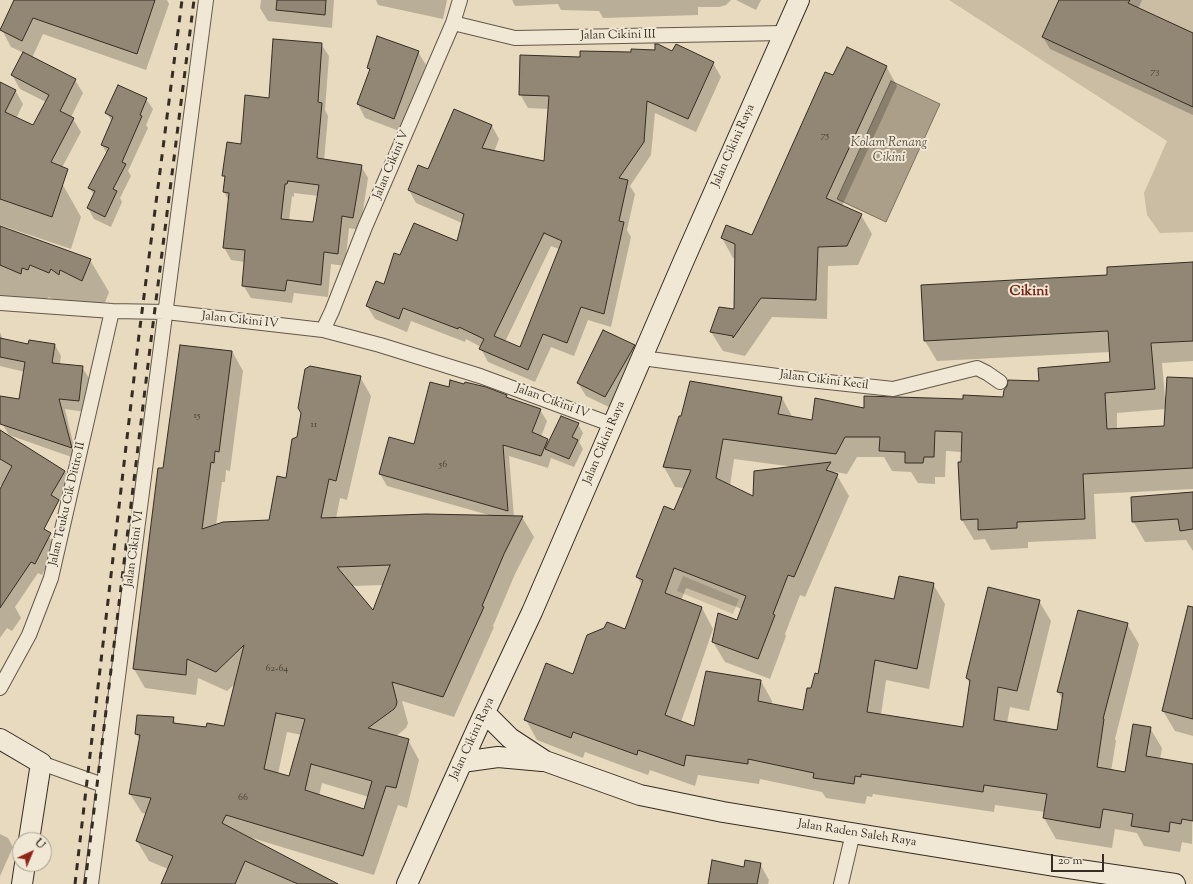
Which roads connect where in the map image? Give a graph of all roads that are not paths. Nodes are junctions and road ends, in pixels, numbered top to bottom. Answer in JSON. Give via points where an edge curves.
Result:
{"nodes":[{"id":1,"x":206,"y":0,"type":"edge"},
{"id":2,"x":460,"y":0,"type":"edge"},
{"id":3,"x":799,"y":0,"type":"edge"},
{"id":4,"x":453,"y":23,"type":"junction"},
{"id":5,"x":784,"y":33,"type":"junction"},
{"id":6,"x":0,"y":303,"type":"edge"},
{"id":7,"x":112,"y":311,"type":"junction"},
{"id":8,"x":166,"y":312,"type":"junction"},
{"id":9,"x":323,"y":330,"type":"junction"},
{"id":10,"x":642,"y":358,"type":"junction"},
{"id":11,"x":1000,"y":382,"type":"dead end"},
{"id":12,"x":613,"y":425,"type":"junction"},
{"id":13,"x":0,"y":688,"type":"edge"},
{"id":14,"x":485,"y":713,"type":"junction"},
{"id":15,"x":1,"y":743,"type":"edge"},
{"id":16,"x":545,"y":761,"type":"junction"},
{"id":17,"x":462,"y":762,"type":"junction"},
{"id":18,"x":41,"y":763,"type":"junction"},
{"id":19,"x":103,"y":785,"type":"junction"},
{"id":20,"x":30,"y":832,"type":"edge"},
{"id":21,"x":853,"y":833,"type":"junction"},
{"id":22,"x":24,"y":872,"type":"edge"},
{"id":23,"x":22,"y":884,"type":"edge"},
{"id":24,"x":91,"y":884,"type":"edge"},
{"id":25,"x":407,"y":884,"type":"edge"},
{"id":26,"x":840,"y":884,"type":"edge"},
{"id":27,"x":1175,"y":884,"type":"edge"}],
"edges":[{"from":1,"to":8,"type":"street"},
{"from":2,"to":4,"type":"street","name":"Jalan Cikini V"},
{"from":3,"to":5,"type":"main road","name":"Jalan Cikini Raya"},
{"from":4,"to":5,"type":"street","name":"Jalan Cikini III","via":[[515,38]]},
{"from":4,"to":9,"type":"street","name":"Jalan Cikini V"},
{"from":5,"to":10,"type":"main road","name":"Jalan Cikini Raya"},
{"from":6,"to":7,"type":"street"},
{"from":7,"to":8,"type":"street"},
{"from":7,"to":13,"type":"street","name":"Jalan Teuku Cik Ditiro II","via":[[51,578],[29,635]]},
{"from":8,"to":9,"type":"street","name":"Jalan Cikini IV"},
{"from":8,"to":19,"type":"street","name":"Jalan Cikini VI"},
{"from":9,"to":12,"type":"street","name":"Jalan Cikini IV","via":[[480,376]]},
{"from":10,"to":11,"type":"street","name":"Jalan Cikini Kecil","via":[[892,389],[977,368]]},
{"from":10,"to":12,"type":"main road","name":"Jalan Cikini Raya"},
{"from":12,"to":14,"type":"main road","name":"Jalan Cikini Raya"},
{"from":14,"to":16,"type":"main road","name":"Jalan Raden Saleh Raya","via":[[506,734]]},
{"from":14,"to":17,"type":"main road","name":"Jalan Cikini Raya"},
{"from":15,"to":18,"type":"main road"},
{"from":16,"to":17,"type":"main road","name":"Jalan Raden Saleh Raya","via":[[498,757]]},
{"from":16,"to":21,"type":"main road","name":"Jalan Raden Saleh Raya","via":[[640,794],[723,812]]},
{"from":17,"to":25,"type":"main road","name":"Jalan Cikini Raya"},
{"from":18,"to":19,"type":"street"},
{"from":18,"to":20,"type":"main road"},
{"from":19,"to":24,"type":"street","name":"Jalan Cikini VI"},
{"from":21,"to":26,"type":"street"},
{"from":21,"to":27,"type":"main road","name":"Jalan Raden Saleh Raya"},
{"from":22,"to":23,"type":"main road"}]}
